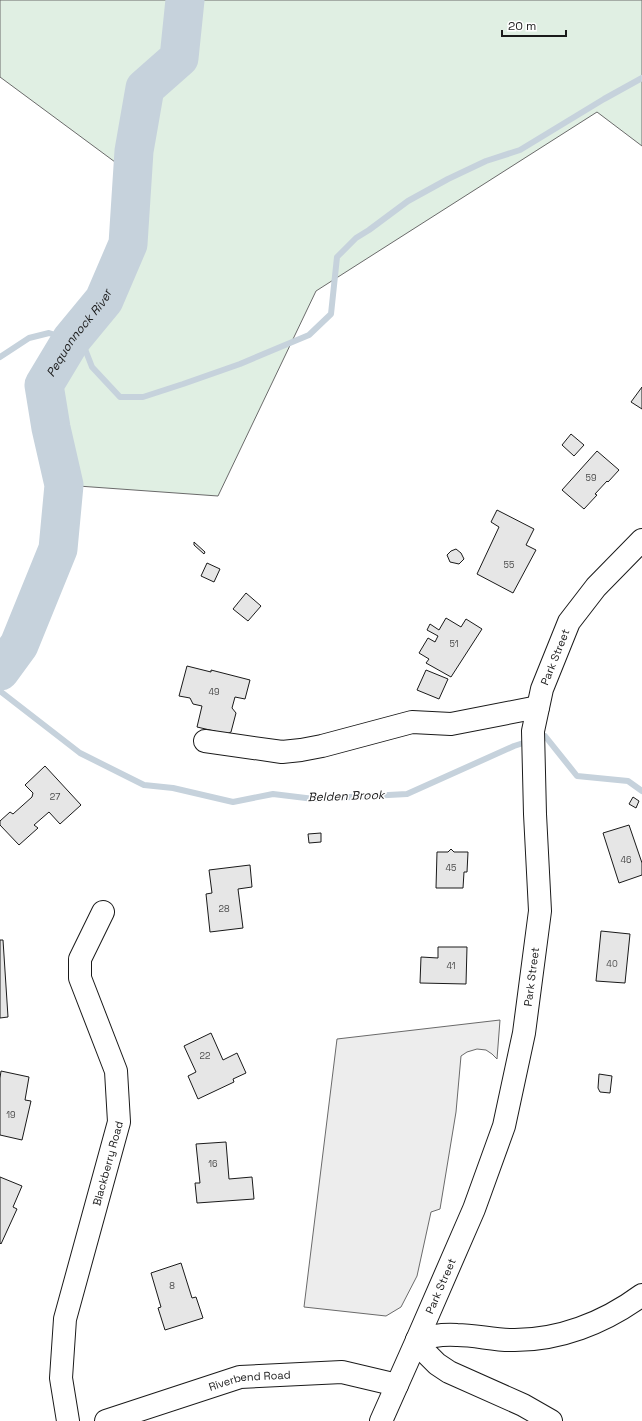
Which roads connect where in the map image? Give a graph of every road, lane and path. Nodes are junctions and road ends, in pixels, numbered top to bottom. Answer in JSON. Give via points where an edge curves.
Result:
{"nodes":[{"id":1,"x":642,"y":540,"type":"edge"},
{"id":2,"x":538,"y":707,"type":"junction"},
{"id":3,"x":205,"y":741,"type":"dead end"},
{"id":4,"x":103,"y":912,"type":"dead end"},
{"id":5,"x":642,"y":1295,"type":"edge"},
{"id":6,"x":417,"y":1340,"type":"junction"},
{"id":7,"x":397,"y":1385,"type":"junction"},
{"id":8,"x":68,"y":1421,"type":"edge"},
{"id":9,"x":106,"y":1421,"type":"edge"},
{"id":10,"x":382,"y":1421,"type":"edge"},
{"id":11,"x":551,"y":1421,"type":"edge"}],
"edges":[{"from":1,"to":2,"type":"main road","name":"Park Street","via":[[596,587],[569,622],[542,689]]},
{"from":2,"to":3,"type":"main road","via":[[451,724],[412,722],[322,746],[282,752]]},
{"from":2,"to":6,"type":"main road","name":"Park Street","via":[[533,741],[540,911],[524,1033],[504,1126],[474,1208]]},
{"from":4,"to":8,"type":"main road","name":"Blackberry Road","via":[[80,959],[80,978],[116,1071],[119,1122],[65,1319],[61,1378]]},
{"from":5,"to":6,"type":"main road","via":[[608,1317],[584,1327],[535,1339],[512,1340],[445,1335]]},
{"from":6,"to":7,"type":"main road","name":"Park Street"},
{"from":6,"to":11,"type":"main road","via":[[426,1353],[449,1372],[523,1405]]},
{"from":7,"to":9,"type":"main road","name":"Riverbend Road","via":[[342,1372],[240,1377]]},
{"from":7,"to":10,"type":"main road","name":"Park Street"}]}
